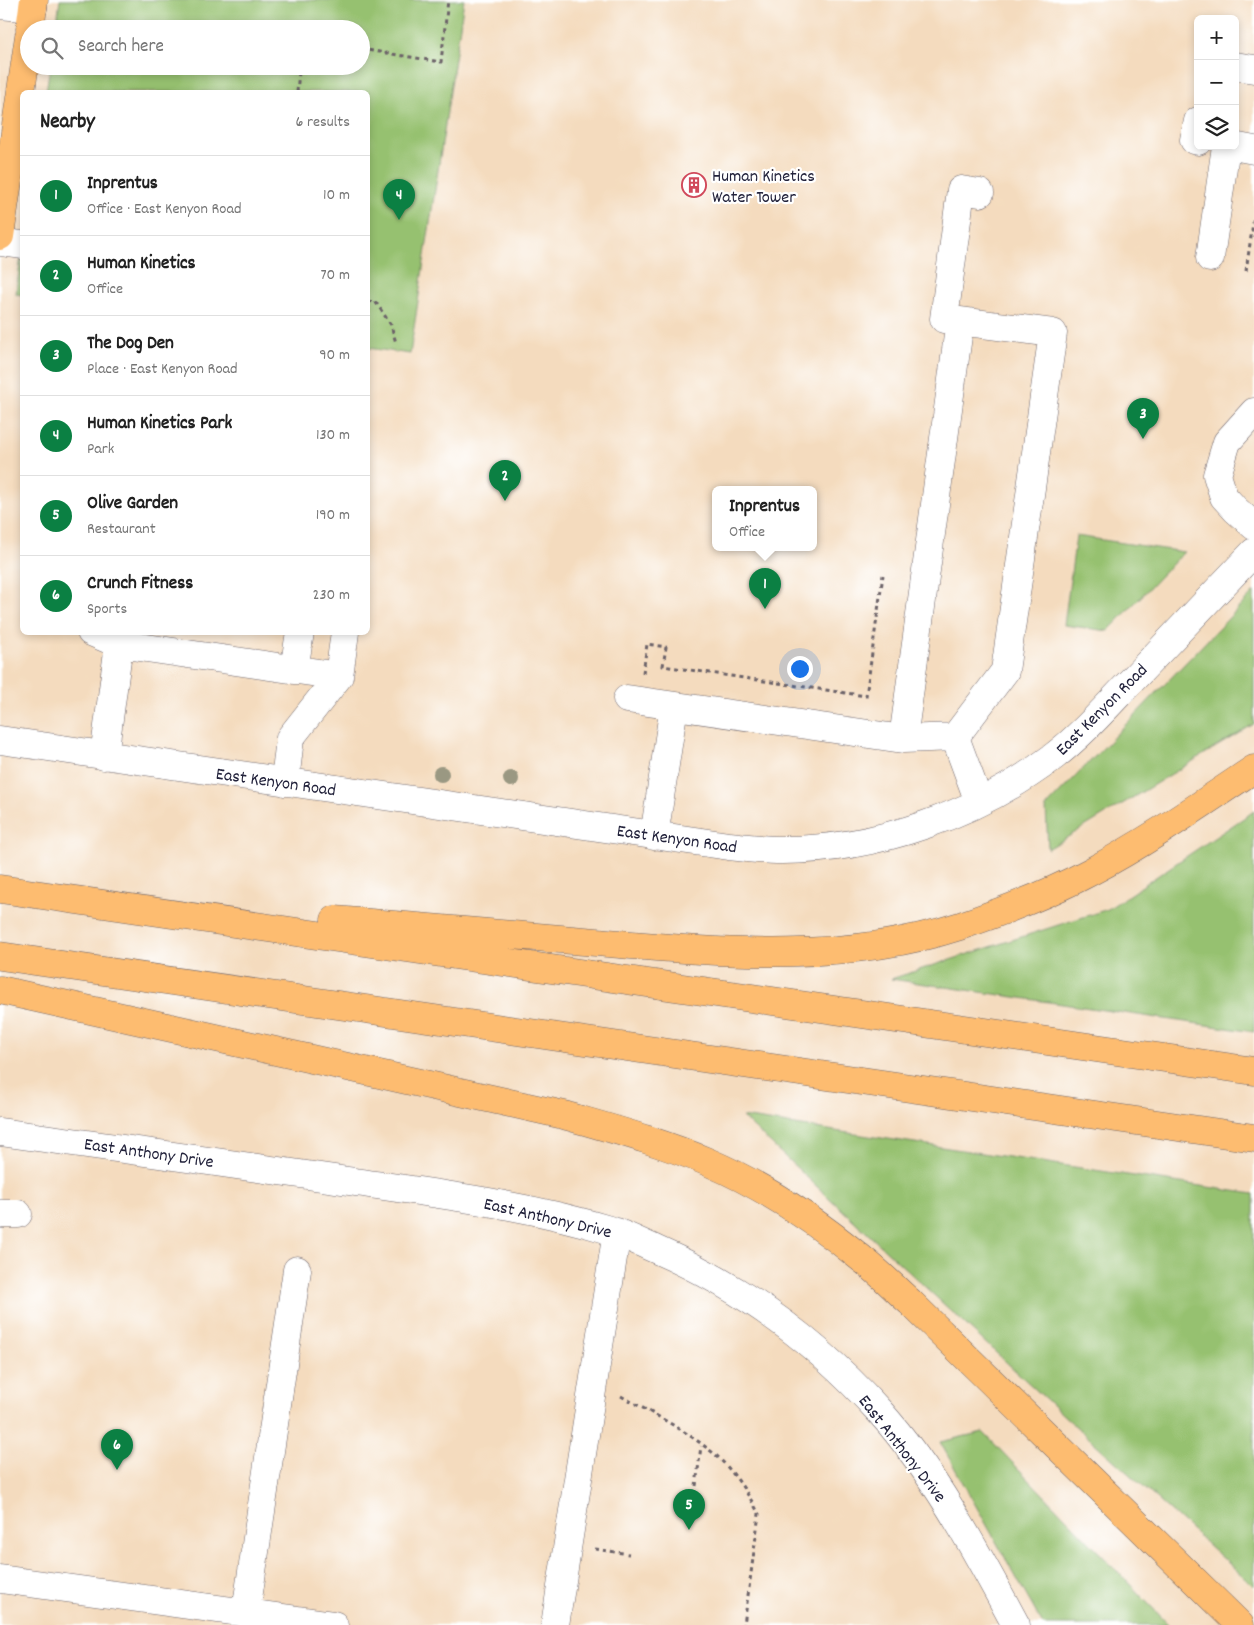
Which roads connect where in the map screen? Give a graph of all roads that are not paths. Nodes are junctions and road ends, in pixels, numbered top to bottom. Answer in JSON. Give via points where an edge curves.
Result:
{"nodes":[{"id":1,"x":0,"y":5,"type":"edge"},
{"id":2,"x":32,"y":12,"type":"edge"},
{"id":3,"x":1239,"y":67,"type":"edge"},
{"id":4,"x":1254,"y":69,"type":"edge"},
{"id":5,"x":23,"y":75,"type":"edge"},
{"id":6,"x":21,"y":90,"type":"edge"},
{"id":7,"x":20,"y":98,"type":"edge"},
{"id":8,"x":1239,"y":147,"type":"edge"},
{"id":9,"x":1225,"y":150,"type":"edge"},
{"id":10,"x":1254,"y":150,"type":"edge"},
{"id":11,"x":980,"y":193,"type":"dead end"},
{"id":12,"x":0,"y":236,"type":"edge"},
{"id":13,"x":0,"y":242,"type":"edge"},
{"id":14,"x":20,"y":245,"type":"edge"},
{"id":15,"x":1210,"y":258,"type":"dead end"},
{"id":16,"x":960,"y":321,"type":"junction"},
{"id":17,"x":1254,"y":412,"type":"edge"},
{"id":18,"x":1254,"y":526,"type":"edge"},
{"id":19,"x":1254,"y":552,"type":"edge"},
{"id":20,"x":98,"y":635,"type":"edge"},
{"id":21,"x":300,"y":635,"type":"edge"},
{"id":22,"x":345,"y":635,"type":"edge"},
{"id":23,"x":119,"y":644,"type":"junction"},
{"id":24,"x":294,"y":670,"type":"junction"},
{"id":25,"x":339,"y":676,"type":"junction"},
{"id":26,"x":633,"y":700,"type":"road end"},
{"id":27,"x":674,"y":706,"type":"junction"},
{"id":28,"x":955,"y":737,"type":"junction"},
{"id":29,"x":902,"y":739,"type":"junction"},
{"id":30,"x":0,"y":740,"type":"edge"},
{"id":31,"x":104,"y":756,"type":"junction"},
{"id":32,"x":1254,"y":769,"type":"edge"},
{"id":33,"x":285,"y":782,"type":"junction"},
{"id":34,"x":979,"y":802,"type":"junction"},
{"id":35,"x":654,"y":836,"type":"junction"},
{"id":36,"x":11,"y":891,"type":"edge"},
{"id":37,"x":64,"y":898,"type":"junction"},
{"id":38,"x":7,"y":957,"type":"edge"},
{"id":39,"x":4,"y":992,"type":"edge"},
{"id":40,"x":1254,"y":1072,"type":"edge"},
{"id":41,"x":0,"y":1132,"type":"edge"},
{"id":42,"x":1254,"y":1138,"type":"edge"},
{"id":43,"x":617,"y":1232,"type":"junction"},
{"id":44,"x":297,"y":1270,"type":"dead end"},
{"id":45,"x":0,"y":1579,"type":"edge"},
{"id":46,"x":246,"y":1612,"type":"junction"},
{"id":47,"x":301,"y":1622,"type":"edge"},
{"id":48,"x":334,"y":1625,"type":"edge"},
{"id":49,"x":555,"y":1625,"type":"edge"},
{"id":50,"x":1016,"y":1625,"type":"edge"},
{"id":51,"x":1240,"y":1625,"type":"edge"}],
"edges":[{"from":1,"to":2,"type":"street"},
{"from":3,"to":4,"type":"street"},
{"from":5,"to":6,"type":"main road"},
{"from":7,"to":12,"type":"main road"},
{"from":8,"to":10,"type":"street"},
{"from":9,"to":15,"type":"street"},
{"from":11,"to":16,"type":"street","via":[[961,190],[944,319]]},
{"from":13,"to":14,"type":"street"},
{"from":16,"to":28,"type":"street","via":[[1053,333],[1005,671]]},
{"from":16,"to":29,"type":"street"},
{"from":17,"to":18,"type":"street","via":[[1227,442],[1216,475],[1224,497]]},
{"from":19,"to":34,"type":"street","name":"East Kenyon Road","via":[[1088,726],[1053,757]]},
{"from":20,"to":23,"type":"street"},
{"from":21,"to":24,"type":"street"},
{"from":22,"to":25,"type":"street"},
{"from":23,"to":24,"type":"street"},
{"from":23,"to":31,"type":"street"},
{"from":24,"to":25,"type":"street"},
{"from":25,"to":33,"type":"street","via":[[290,738]]},
{"from":26,"to":27,"type":"street"},
{"from":27,"to":29,"type":"street"},
{"from":27,"to":35,"type":"street"},
{"from":28,"to":29,"type":"street"},
{"from":28,"to":34,"type":"street"},
{"from":30,"to":31,"type":"street","name":"East Kenyon Road"},
{"from":31,"to":33,"type":"street","name":"East Kenyon Road"},
{"from":32,"to":37,"type":"main road","via":[[1162,830],[1089,872],[1012,908],[903,941],[846,950],[770,954],[703,951]]},
{"from":33,"to":35,"type":"street","name":"East Kenyon Road"},
{"from":34,"to":35,"type":"street","name":"East Kenyon Road","via":[[895,835],[830,846],[764,849]]},
{"from":36,"to":37,"type":"main road"},
{"from":37,"to":40,"type":"main road"},
{"from":38,"to":42,"type":"main road"},
{"from":39,"to":51,"type":"main road","via":[[564,1116],[652,1140],[709,1162],[814,1223],[862,1259]]},
{"from":41,"to":43,"type":"street","name":"East Anthony Drive","via":[[508,1204]]},
{"from":43,"to":49,"type":"street"},
{"from":43,"to":50,"type":"street","name":"East Anthony Drive","via":[[732,1288],[780,1321],[832,1364],[881,1413],[932,1479]]},
{"from":44,"to":46,"type":"street"},
{"from":45,"to":46,"type":"street"},
{"from":46,"to":47,"type":"street"},
{"from":47,"to":48,"type":"street"}]}
